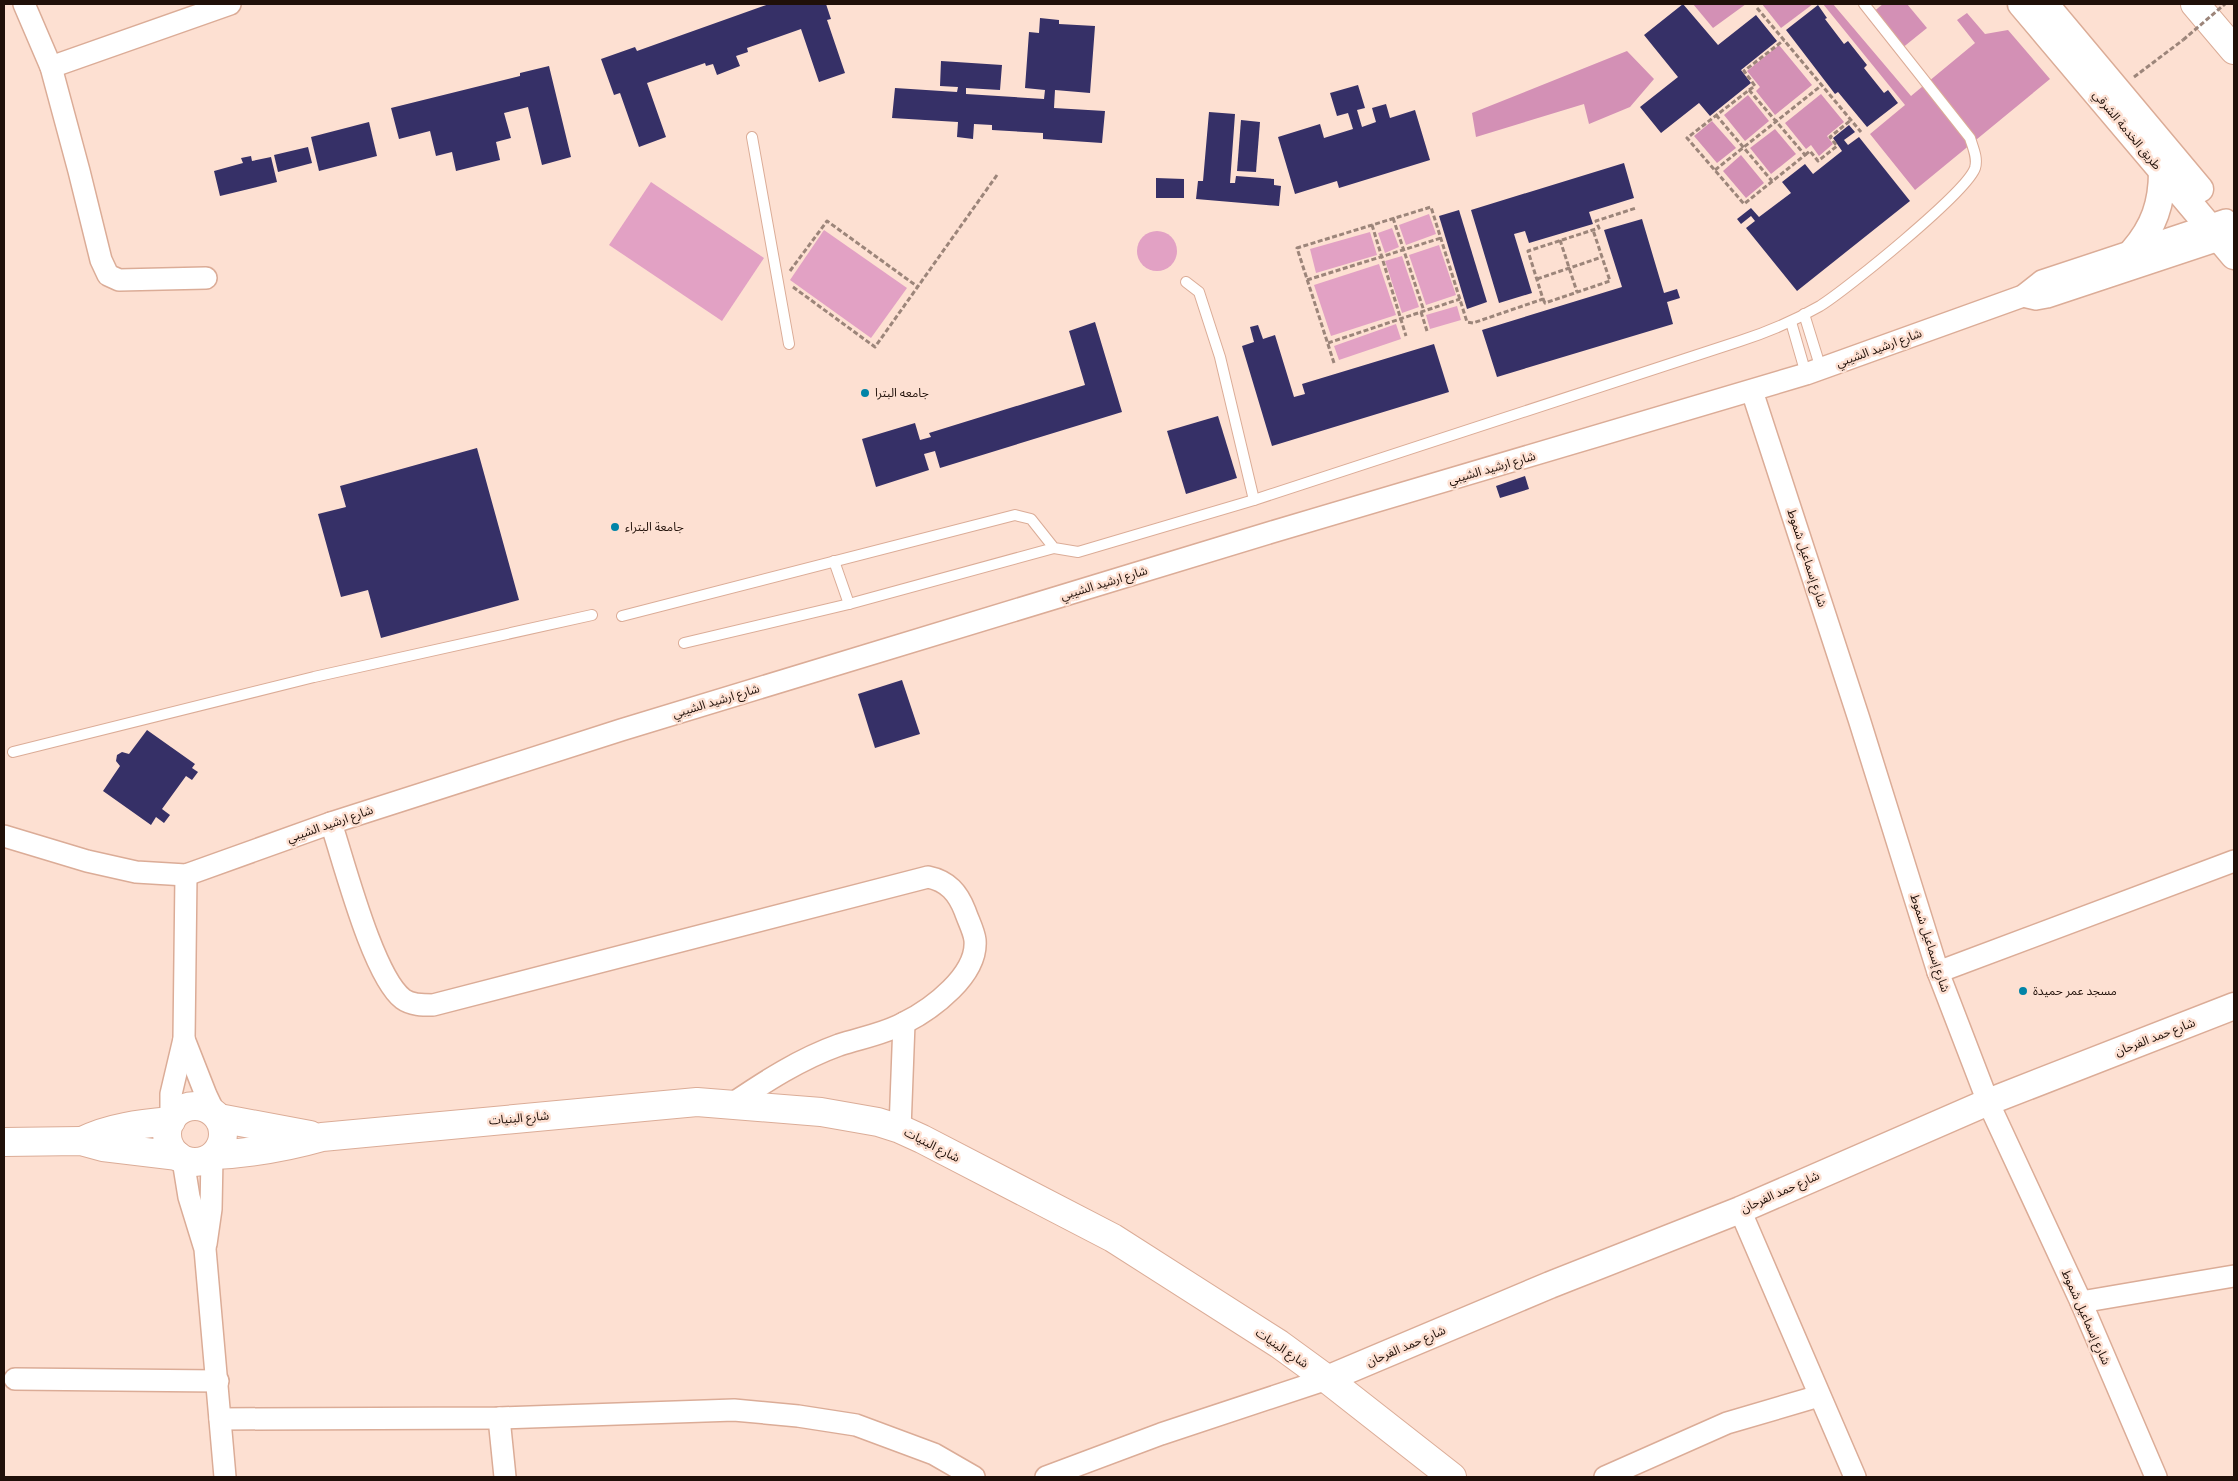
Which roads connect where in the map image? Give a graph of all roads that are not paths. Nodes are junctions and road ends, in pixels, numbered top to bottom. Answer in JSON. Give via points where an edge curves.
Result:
{"nodes":[{"id":1,"x":24,"y":4,"type":"edge"},
{"id":2,"x":230,"y":4,"type":"edge"},
{"id":3,"x":1864,"y":4,"type":"edge"},
{"id":4,"x":2021,"y":4,"type":"edge"},
{"id":5,"x":2045,"y":4,"type":"edge"},
{"id":6,"x":2195,"y":4,"type":"edge"},
{"id":7,"x":2234,"y":50,"type":"edge"},
{"id":8,"x":52,"y":67,"type":"junction"},
{"id":9,"x":752,"y":137,"type":"dead end"},
{"id":10,"x":2162,"y":172,"type":"junction"},
{"id":11,"x":2226,"y":235,"type":"edge"},
{"id":12,"x":2133,"y":251,"type":"junction"},
{"id":13,"x":206,"y":278,"type":"dead end"},
{"id":14,"x":1186,"y":282,"type":"dead end"},
{"id":15,"x":2023,"y":296,"type":"junction"},
{"id":16,"x":1804,"y":314,"type":"junction"},
{"id":17,"x":1791,"y":322,"type":"junction"},
{"id":18,"x":789,"y":344,"type":"dead end"},
{"id":19,"x":1813,"y":372,"type":"junction"},
{"id":20,"x":1752,"y":391,"type":"junction"},
{"id":21,"x":1254,"y":500,"type":"junction"},
{"id":22,"x":1054,"y":548,"type":"junction"},
{"id":23,"x":834,"y":561,"type":"junction"},
{"id":24,"x":849,"y":604,"type":"junction"},
{"id":25,"x":592,"y":615,"type":"dead end"},
{"id":26,"x":622,"y":616,"type":"dead end"},
{"id":27,"x":684,"y":643,"type":"dead end"},
{"id":28,"x":13,"y":752,"type":"dead end"},
{"id":29,"x":332,"y":823,"type":"junction"},
{"id":30,"x":4,"y":836,"type":"edge"},
{"id":31,"x":2234,"y":862,"type":"edge"},
{"id":32,"x":186,"y":876,"type":"junction"},
{"id":33,"x":1938,"y":972,"type":"junction"},
{"id":34,"x":2234,"y":1006,"type":"edge"},
{"id":35,"x":904,"y":1023,"type":"junction"},
{"id":36,"x":184,"y":1040,"type":"junction"},
{"id":37,"x":1988,"y":1102,"type":"junction"},
{"id":38,"x":732,"y":1104,"type":"junction"},
{"id":39,"x":217,"y":1116,"type":"junction"},
{"id":40,"x":171,"y":1120,"type":"junction"},
{"id":41,"x":900,"y":1129,"type":"junction"},
{"id":42,"x":322,"y":1137,"type":"junction"},
{"id":43,"x":81,"y":1141,"type":"junction"},
{"id":44,"x":4,"y":1142,"type":"edge"},
{"id":45,"x":213,"y":1156,"type":"junction"},
{"id":46,"x":181,"y":1158,"type":"junction"},
{"id":47,"x":1740,"y":1210,"type":"junction"},
{"id":48,"x":205,"y":1249,"type":"junction"},
{"id":49,"x":2234,"y":1276,"type":"edge"},
{"id":50,"x":2081,"y":1302,"type":"junction"},
{"id":51,"x":15,"y":1379,"type":"dead end"},
{"id":52,"x":1327,"y":1380,"type":"junction"},
{"id":53,"x":218,"y":1381,"type":"junction"},
{"id":54,"x":1819,"y":1396,"type":"junction"},
{"id":55,"x":499,"y":1418,"type":"junction"},
{"id":56,"x":220,"y":1419,"type":"junction"},
{"id":57,"x":225,"y":1477,"type":"edge"},
{"id":58,"x":505,"y":1477,"type":"edge"},
{"id":59,"x":974,"y":1477,"type":"edge"},
{"id":60,"x":1046,"y":1477,"type":"edge"},
{"id":61,"x":1452,"y":1477,"type":"edge"},
{"id":62,"x":1605,"y":1477,"type":"edge"},
{"id":63,"x":1855,"y":1477,"type":"edge"},
{"id":64,"x":2156,"y":1477,"type":"edge"}],
"edges":[{"from":1,"to":8,"type":"street"},
{"from":2,"to":8,"type":"street"},
{"from":3,"to":16,"type":"lane","via":[[1970,138],[1976,157],[1975,167],[1969,179],[1944,204],[1880,260],[1844,290]]},
{"from":4,"to":10,"type":"street","name":"طريق الخدمة الشرقي"},
{"from":5,"to":11,"type":"street","name":"طريق الخدمة الشرقي","via":[[2117,90]]},
{"from":6,"to":7,"type":"main road"},
{"from":8,"to":13,"type":"street","via":[[101,260],[108,275],[118,280]]},
{"from":9,"to":18,"type":"lane"},
{"from":10,"to":11,"type":"street","name":"طريق الخدمة الشرقي"},
{"from":10,"to":12,"type":"street","via":[[2160,205],[2145,237]]},
{"from":11,"to":12,"type":"street","name":"شارع ارشيد الشيبي"},
{"from":11,"to":15,"type":"street","name":"شارع ارشيد الشيبي","via":[[2047,297]]},
{"from":12,"to":15,"type":"street","name":"شارع ارشيد الشيبي","via":[[2042,281]]},
{"from":14,"to":21,"type":"lane","via":[[1199,292],[1220,356]]},
{"from":15,"to":19,"type":"street","name":"شارع ارشيد الشيبي"},
{"from":16,"to":17,"type":"lane"},
{"from":16,"to":19,"type":"lane"},
{"from":17,"to":19,"type":"lane"},
{"from":17,"to":21,"type":"lane"},
{"from":19,"to":20,"type":"street","name":"شارع ارشيد الشيبي"},
{"from":20,"to":29,"type":"street","name":"شارع ارشيد الشيبي","via":[[1225,546],[621,730]]},
{"from":20,"to":33,"type":"street","name":"شارع إسماعيل شموط"},
{"from":21,"to":22,"type":"lane","via":[[1078,552]]},
{"from":22,"to":23,"type":"lane","via":[[1031,519],[1015,515]]},
{"from":22,"to":24,"type":"lane"},
{"from":23,"to":24,"type":"lane"},
{"from":23,"to":26,"type":"lane"},
{"from":24,"to":27,"type":"lane"},
{"from":25,"to":28,"type":"lane","via":[[314,677]]},
{"from":29,"to":32,"type":"street","name":"شارع ارشيد الشيبي"},
{"from":29,"to":35,"type":"street","via":[[376,955],[403,999],[419,1005],[432,1005],[840,898],[928,877],[940,879],[959,897],[975,939],[975,950],[969,969],[944,997]]},
{"from":30,"to":32,"type":"street","via":[[136,872]]},
{"from":31,"to":33,"type":"street"},
{"from":32,"to":36,"type":"street"},
{"from":33,"to":37,"type":"street","name":"شارع إسماعيل شموط"},
{"from":34,"to":37,"type":"street","name":"شارع حمد الفرحان"},
{"from":35,"to":38,"type":"street","via":[[802,1061]]},
{"from":35,"to":41,"type":"street"},
{"from":36,"to":39,"type":"street"},
{"from":36,"to":40,"type":"street","via":[[171,1094]]},
{"from":37,"to":47,"type":"street","name":"شارع حمد الفرحان"},
{"from":37,"to":50,"type":"street","name":"شارع إسماعيل شموط"},
{"from":38,"to":41,"type":"main road","name":"شارع البنيات","via":[[821,1112]]},
{"from":38,"to":42,"type":"main road","name":"شارع البنيات","via":[[696,1102]]},
{"from":39,"to":40,"type":"main road","via":[[205,1108],[192,1106],[180,1110]]},
{"from":39,"to":42,"type":"main road","name":"شارع البنيات"},
{"from":39,"to":45,"type":"main road","via":[[223,1127],[223,1137]]},
{"from":40,"to":43,"type":"main road","via":[[108,1130]]},
{"from":40,"to":46,"type":"main road","via":[[167,1134],[170,1146]]},
{"from":41,"to":52,"type":"main road","name":"شارع البنيات","via":[[1113,1238],[1279,1344]]},
{"from":42,"to":45,"type":"main road","name":"شارع البنيات"},
{"from":43,"to":44,"type":"main road"},
{"from":43,"to":46,"type":"main road"},
{"from":45,"to":46,"type":"main road","via":[[193,1162]]},
{"from":45,"to":48,"type":"street","via":[[211,1209]]},
{"from":46,"to":48,"type":"street"},
{"from":47,"to":52,"type":"street","name":"شارع حمد الفرحان","via":[[1550,1284]]},
{"from":47,"to":54,"type":"street"},
{"from":48,"to":53,"type":"street"},
{"from":49,"to":50,"type":"street"},
{"from":50,"to":64,"type":"street","name":"شارع إسماعيل شموط"},
{"from":51,"to":53,"type":"street"},
{"from":52,"to":60,"type":"street","via":[[1161,1434]]},
{"from":52,"to":61,"type":"main road","name":"شارع البنيات"},
{"from":53,"to":56,"type":"street"},
{"from":54,"to":62,"type":"street","via":[[1727,1424]]},
{"from":54,"to":63,"type":"street"},
{"from":55,"to":56,"type":"street"},
{"from":55,"to":58,"type":"street"},
{"from":55,"to":59,"type":"street","via":[[734,1410],[798,1416],[856,1426],[934,1454]]},
{"from":56,"to":57,"type":"street"}]}
